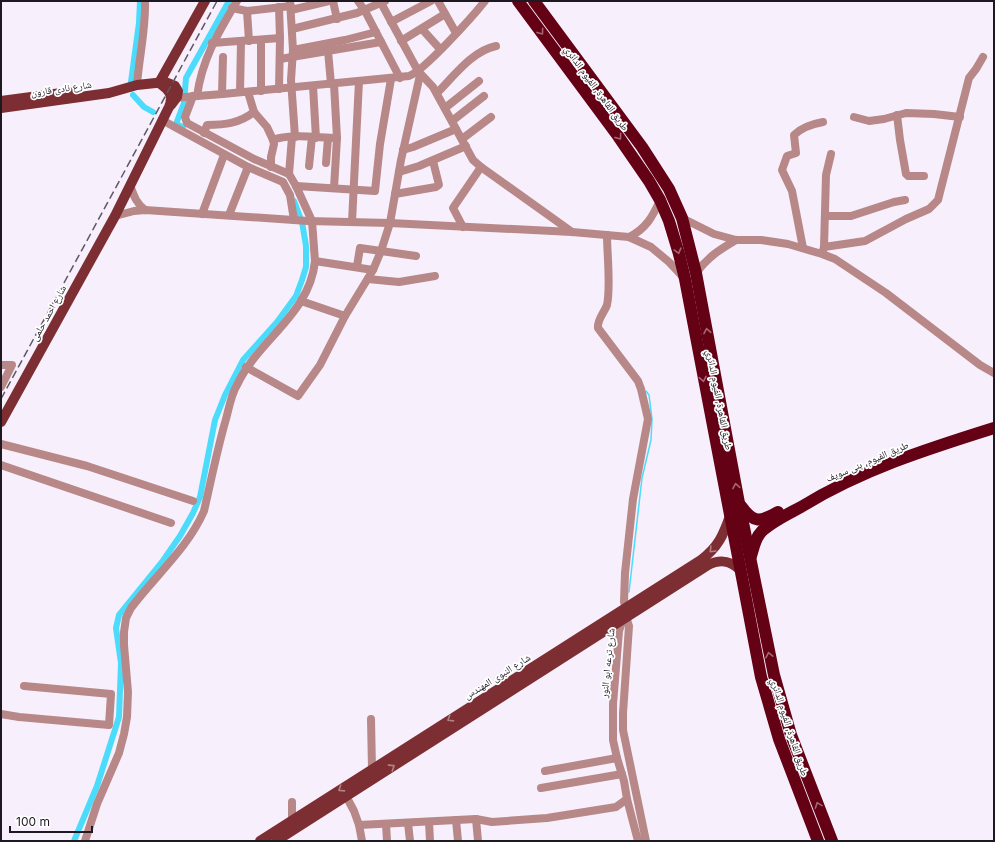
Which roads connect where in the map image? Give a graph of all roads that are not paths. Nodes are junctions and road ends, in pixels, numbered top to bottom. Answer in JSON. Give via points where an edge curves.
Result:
{"nodes":[{"id":1,"x":145,"y":1,"type":"edge"},
{"id":2,"x":205,"y":1,"type":"edge"},
{"id":3,"x":329,"y":1,"type":"edge"},
{"id":4,"x":333,"y":1,"type":"edge"},
{"id":5,"x":358,"y":1,"type":"edge"},
{"id":6,"x":431,"y":1,"type":"edge"},
{"id":7,"x":438,"y":1,"type":"edge"},
{"id":8,"x":485,"y":1,"type":"edge"},
{"id":9,"x":518,"y":1,"type":"edge"},
{"id":10,"x":534,"y":1,"type":"edge"},
{"id":11,"x":382,"y":2,"type":"edge"},
{"id":12,"x":234,"y":5,"type":"edge"},
{"id":13,"x":291,"y":6,"type":"edge"},
{"id":14,"x":279,"y":7,"type":"junction"},
{"id":15,"x":365,"y":10,"type":"junction"},
{"id":16,"x":248,"y":11,"type":"junction"},
{"id":17,"x":445,"y":14,"type":"junction"},
{"id":18,"x":337,"y":18,"type":"junction"},
{"id":19,"x":391,"y":22,"type":"junction"},
{"id":20,"x":292,"y":29,"type":"junction"},
{"id":21,"x":422,"y":29,"type":"junction"},
{"id":22,"x":376,"y":32,"type":"junction"},
{"id":23,"x":456,"y":33,"type":"junction"},
{"id":24,"x":280,"y":38,"type":"junction"},
{"id":25,"x":261,"y":40,"type":"junction"},
{"id":26,"x":245,"y":41,"type":"junction"},
{"id":27,"x":401,"y":41,"type":"junction"},
{"id":28,"x":381,"y":42,"type":"junction"},
{"id":29,"x":212,"y":43,"type":"junction"},
{"id":30,"x":496,"y":46,"type":"dead end"},
{"id":31,"x":440,"y":49,"type":"junction"},
{"id":32,"x":328,"y":51,"type":"junction"},
{"id":33,"x":292,"y":54,"type":"junction"},
{"id":34,"x":983,"y":56,"type":"dead end"},
{"id":35,"x":223,"y":57,"type":"dead end"},
{"id":36,"x":280,"y":59,"type":"junction"},
{"id":37,"x":586,"y":71,"type":"junction"},
{"id":38,"x":419,"y":73,"type":"junction"},
{"id":39,"x":400,"y":78,"type":"junction"},
{"id":40,"x":391,"y":79,"type":"junction"},
{"id":41,"x":576,"y":79,"type":"junction"},
{"id":42,"x":479,"y":81,"type":"dead end"},
{"id":43,"x":359,"y":82,"type":"junction"},
{"id":44,"x":159,"y":83,"type":"junction"},
{"id":45,"x":333,"y":84,"type":"junction"},
{"id":46,"x":137,"y":85,"type":"junction"},
{"id":47,"x":313,"y":86,"type":"junction"},
{"id":48,"x":292,"y":88,"type":"junction"},
{"id":49,"x":123,"y":89,"type":"junction"},
{"id":50,"x":279,"y":89,"type":"junction"},
{"id":51,"x":261,"y":91,"type":"junction"},
{"id":52,"x":244,"y":92,"type":"junction"},
{"id":53,"x":437,"y":93,"type":"junction"},
{"id":54,"x":222,"y":94,"type":"junction"},
{"id":55,"x":484,"y":96,"type":"dead end"},
{"id":56,"x":183,"y":98,"type":"junction"},
{"id":57,"x":1,"y":101,"type":"edge"},
{"id":58,"x":1,"y":108,"type":"edge"},
{"id":59,"x":445,"y":108,"type":"junction"},
{"id":60,"x":254,"y":112,"type":"junction"},
{"id":61,"x":897,"y":114,"type":"junction"},
{"id":62,"x":491,"y":117,"type":"dead end"},
{"id":63,"x":854,"y":117,"type":"dead end"},
{"id":64,"x":960,"y":117,"type":"junction"},
{"id":65,"x":162,"y":120,"type":"junction"},
{"id":66,"x":823,"y":122,"type":"dead end"},
{"id":67,"x":454,"y":125,"type":"junction"},
{"id":68,"x":204,"y":133,"type":"junction"},
{"id":69,"x":294,"y":137,"type":"junction"},
{"id":70,"x":314,"y":137,"type":"junction"},
{"id":71,"x":328,"y":138,"type":"junction"},
{"id":72,"x":337,"y":138,"type":"junction"},
{"id":73,"x":273,"y":140,"type":"junction"},
{"id":74,"x":464,"y":143,"type":"junction"},
{"id":75,"x":404,"y":150,"type":"junction"},
{"id":76,"x":831,"y":154,"type":"dead end"},
{"id":77,"x":224,"y":155,"type":"junction"},
{"id":78,"x":433,"y":160,"type":"junction"},
{"id":79,"x":326,"y":163,"type":"dead end"},
{"id":80,"x":309,"y":166,"type":"dead end"},
{"id":81,"x":248,"y":167,"type":"junction"},
{"id":82,"x":271,"y":167,"type":"junction"},
{"id":83,"x":481,"y":167,"type":"junction"},
{"id":84,"x":399,"y":172,"type":"junction"},
{"id":85,"x":289,"y":174,"type":"junction"},
{"id":86,"x":924,"y":176,"type":"dead end"},
{"id":87,"x":130,"y":185,"type":"junction"},
{"id":88,"x":296,"y":186,"type":"junction"},
{"id":89,"x":334,"y":188,"type":"junction"},
{"id":90,"x":354,"y":190,"type":"junction"},
{"id":91,"x":395,"y":194,"type":"junction"},
{"id":92,"x":660,"y":200,"type":"junction"},
{"id":93,"x":905,"y":200,"type":"dead end"},
{"id":94,"x":145,"y":210,"type":"junction"},
{"id":95,"x":202,"y":214,"type":"junction"},
{"id":96,"x":229,"y":215,"type":"junction"},
{"id":97,"x":115,"y":216,"type":"junction"},
{"id":98,"x":825,"y":216,"type":"junction"},
{"id":99,"x":682,"y":218,"type":"junction"},
{"id":100,"x":296,"y":220,"type":"junction"},
{"id":101,"x":310,"y":221,"type":"junction"},
{"id":102,"x":352,"y":222,"type":"junction"},
{"id":103,"x":390,"y":223,"type":"junction"},
{"id":104,"x":463,"y":227,"type":"junction"},
{"id":105,"x":572,"y":232,"type":"junction"},
{"id":106,"x":607,"y":235,"type":"junction"},
{"id":107,"x":629,"y":237,"type":"junction"},
{"id":108,"x":736,"y":240,"type":"junction"},
{"id":109,"x":803,"y":248,"type":"junction"},
{"id":110,"x":823,"y":250,"type":"junction"},
{"id":111,"x":381,"y":251,"type":"junction"},
{"id":112,"x":416,"y":256,"type":"dead end"},
{"id":113,"x":315,"y":261,"type":"junction"},
{"id":114,"x":357,"y":266,"type":"junction"},
{"id":115,"x":373,"y":270,"type":"junction"},
{"id":116,"x":696,"y":273,"type":"junction"},
{"id":117,"x":435,"y":276,"type":"dead end"},
{"id":118,"x":368,"y":279,"type":"junction"},
{"id":119,"x":685,"y":279,"type":"junction"},
{"id":120,"x":301,"y":301,"type":"junction"},
{"id":121,"x":345,"y":316,"type":"junction"},
{"id":122,"x":1,"y":365,"type":"edge"},
{"id":123,"x":246,"y":366,"type":"junction"},
{"id":124,"x":994,"y":373,"type":"edge"},
{"id":125,"x":1,"y":387,"type":"edge"},
{"id":126,"x":723,"y":414,"type":"junction"},
{"id":127,"x":710,"y":416,"type":"junction"},
{"id":128,"x":994,"y":420,"type":"edge"},
{"id":129,"x":1,"y":422,"type":"edge"},
{"id":130,"x":994,"y":428,"type":"edge"},
{"id":131,"x":1,"y":444,"type":"edge"},
{"id":132,"x":1,"y":465,"type":"edge"},
{"id":133,"x":193,"y":501,"type":"dead end"},
{"id":134,"x":739,"y":504,"type":"junction"},
{"id":135,"x":730,"y":516,"type":"junction"},
{"id":136,"x":171,"y":523,"type":"dead end"},
{"id":137,"x":750,"y":559,"type":"junction"},
{"id":138,"x":740,"y":570,"type":"junction"},
{"id":139,"x":626,"y":612,"type":"junction"},
{"id":140,"x":763,"y":624,"type":"junction"},
{"id":141,"x":750,"y":626,"type":"junction"},
{"id":142,"x":517,"y":681,"type":"junction"},
{"id":143,"x":24,"y":686,"type":"dead end"},
{"id":144,"x":1,"y":714,"type":"edge"},
{"id":145,"x":371,"y":719,"type":"dead end"},
{"id":146,"x":616,"y":758,"type":"junction"},
{"id":147,"x":372,"y":769,"type":"junction"},
{"id":148,"x":545,"y":771,"type":"dead end"},
{"id":149,"x":622,"y":774,"type":"junction"},
{"id":150,"x":541,"y":788,"type":"dead end"},
{"id":151,"x":346,"y":796,"type":"junction"},
{"id":152,"x":627,"y":799,"type":"junction"},
{"id":153,"x":292,"y":802,"type":"dead end"},
{"id":154,"x":476,"y":819,"type":"junction"},
{"id":155,"x":456,"y":820,"type":"junction"},
{"id":156,"x":292,"y":821,"type":"junction"},
{"id":157,"x":429,"y":822,"type":"junction"},
{"id":158,"x":408,"y":823,"type":"junction"},
{"id":159,"x":386,"y":824,"type":"junction"},
{"id":160,"x":359,"y":826,"type":"junction"},
{"id":161,"x":84,"y":841,"type":"edge"},
{"id":162,"x":260,"y":841,"type":"edge"},
{"id":163,"x":276,"y":841,"type":"edge"},
{"id":164,"x":362,"y":841,"type":"edge"},
{"id":165,"x":387,"y":841,"type":"edge"},
{"id":166,"x":410,"y":841,"type":"edge"},
{"id":167,"x":430,"y":841,"type":"edge"},
{"id":168,"x":458,"y":841,"type":"edge"},
{"id":169,"x":478,"y":841,"type":"edge"},
{"id":170,"x":638,"y":841,"type":"edge"},
{"id":171,"x":646,"y":841,"type":"edge"},
{"id":172,"x":818,"y":841,"type":"edge"},
{"id":173,"x":832,"y":841,"type":"edge"}],
"edges":[{"from":1,"to":46,"type":"street","via":[[145,26]]},
{"from":2,"to":44,"type":"main road"},
{"from":3,"to":13,"type":"street"},
{"from":4,"to":18,"type":"street"},
{"from":5,"to":15,"type":"street"},
{"from":6,"to":19,"type":"street"},
{"from":7,"to":17,"type":"street"},
{"from":8,"to":23,"type":"street"},
{"from":9,"to":41,"type":"highway","name":"طريق القاهرة, الفيوم الدائري","one_way":true},
{"from":10,"to":37,"type":"highway","name":"طريق القاهرة, الفيوم الدائري"},
{"from":11,"to":15,"type":"street"},
{"from":11,"to":19,"type":"street"},
{"from":12,"to":16,"type":"street"},
{"from":12,"to":29,"type":"street"},
{"from":13,"to":14,"type":"street"},
{"from":13,"to":20,"type":"street"},
{"from":14,"to":16,"type":"street"},
{"from":14,"to":24,"type":"street"},
{"from":15,"to":18,"type":"street"},
{"from":15,"to":22,"type":"street"},
{"from":16,"to":26,"type":"street"},
{"from":17,"to":21,"type":"street"},
{"from":17,"to":23,"type":"street"},
{"from":18,"to":20,"type":"street"},
{"from":19,"to":27,"type":"street"},
{"from":20,"to":33,"type":"street"},
{"from":21,"to":27,"type":"street"},
{"from":21,"to":31,"type":"street"},
{"from":22,"to":28,"type":"street"},
{"from":22,"to":33,"type":"street"},
{"from":23,"to":31,"type":"street"},
{"from":24,"to":25,"type":"street"},
{"from":24,"to":36,"type":"street"},
{"from":25,"to":26,"type":"street"},
{"from":25,"to":51,"type":"street"},
{"from":26,"to":29,"type":"street"},
{"from":26,"to":52,"type":"street"},
{"from":27,"to":38,"type":"street"},
{"from":28,"to":32,"type":"street"},
{"from":28,"to":39,"type":"street"},
{"from":29,"to":56,"type":"street","via":[[201,72]]},
{"from":30,"to":53,"type":"street","via":[[487,48],[470,60]]},
{"from":31,"to":38,"type":"street"},
{"from":32,"to":33,"type":"street"},
{"from":32,"to":45,"type":"street"},
{"from":33,"to":36,"type":"street"},
{"from":33,"to":48,"type":"street"},
{"from":34,"to":64,"type":"street","via":[[969,78]]},
{"from":35,"to":54,"type":"street"},
{"from":36,"to":50,"type":"street"},
{"from":37,"to":41,"type":"highway"},
{"from":37,"to":99,"type":"highway","name":"طريق القاهرة, الفيوم الدائري","via":[[662,178]]},
{"from":38,"to":39,"type":"street"},
{"from":38,"to":53,"type":"street"},
{"from":38,"to":75,"type":"street"},
{"from":39,"to":40,"type":"street"},
{"from":40,"to":43,"type":"street"},
{"from":40,"to":90,"type":"street","via":[[375,191]]},
{"from":41,"to":92,"type":"highway","name":"طريق القاهرة, الفيوم الدائري","one_way":true,"via":[[637,163]]},
{"from":42,"to":59,"type":"street"},
{"from":43,"to":45,"type":"street"},
{"from":43,"to":90,"type":"street"},
{"from":44,"to":46,"type":"main road","name":"شارع نادى قارون"},
{"from":44,"to":56,"type":"main road","name":"شارع نادى قارون","via":[[167,82],[175,86]]},
{"from":45,"to":47,"type":"street"},
{"from":45,"to":72,"type":"street"},
{"from":46,"to":49,"type":"main road","name":"شارع نادى قارون"},
{"from":47,"to":48,"type":"street"},
{"from":47,"to":70,"type":"street"},
{"from":48,"to":50,"type":"street"},
{"from":48,"to":69,"type":"street"},
{"from":49,"to":57,"type":"main road","name":"شارع نادى قارون","via":[[43,94]]},
{"from":49,"to":58,"type":"main road","name":"شارع نادى قارون"},
{"from":50,"to":51,"type":"street"},
{"from":51,"to":52,"type":"street"},
{"from":52,"to":54,"type":"street"},
{"from":52,"to":60,"type":"street"},
{"from":53,"to":59,"type":"street"},
{"from":54,"to":56,"type":"street"},
{"from":55,"to":67,"type":"street"},
{"from":56,"to":65,"type":"main road","name":"شارع احمد حلمى"},
{"from":56,"to":68,"type":"street","via":[[185,120]]},
{"from":59,"to":67,"type":"street"},
{"from":60,"to":68,"type":"street","via":[[236,122],[208,125]]},
{"from":60,"to":73,"type":"street","via":[[267,127]]},
{"from":61,"to":63,"type":"street","via":[[869,121]]},
{"from":61,"to":64,"type":"street"},
{"from":61,"to":86,"type":"street","via":[[906,174]]},
{"from":62,"to":74,"type":"street"},
{"from":64,"to":110,"type":"street","via":[[941,193],[935,204],[865,241]]},
{"from":65,"to":77,"type":"street"},
{"from":65,"to":87,"type":"main road","name":"شارع احمد حلمى"},
{"from":66,"to":109,"type":"street","via":[[806,126],[794,135],[796,152],[788,156],[782,170],[792,191]]},
{"from":67,"to":74,"type":"street"},
{"from":67,"to":75,"type":"street"},
{"from":68,"to":82,"type":"street"},
{"from":69,"to":70,"type":"street"},
{"from":69,"to":73,"type":"street"},
{"from":69,"to":85,"type":"street"},
{"from":70,"to":71,"type":"street"},
{"from":70,"to":80,"type":"street"},
{"from":71,"to":72,"type":"street"},
{"from":71,"to":79,"type":"street"},
{"from":72,"to":89,"type":"street"},
{"from":73,"to":82,"type":"street"},
{"from":74,"to":78,"type":"street"},
{"from":74,"to":83,"type":"street","via":[[473,160]]},
{"from":75,"to":84,"type":"street"},
{"from":76,"to":98,"type":"street","via":[[826,175]]},
{"from":77,"to":81,"type":"street"},
{"from":77,"to":95,"type":"street"},
{"from":78,"to":84,"type":"street"},
{"from":78,"to":91,"type":"street","via":[[439,185]]},
{"from":81,"to":96,"type":"street"},
{"from":81,"to":100,"type":"street","via":[[283,182],[290,195]]},
{"from":82,"to":85,"type":"street"},
{"from":83,"to":104,"type":"street","via":[[453,208]]},
{"from":83,"to":105,"type":"street"},
{"from":84,"to":91,"type":"street"},
{"from":85,"to":88,"type":"street"},
{"from":87,"to":94,"type":"street","via":[[135,198]]},
{"from":87,"to":97,"type":"main road","name":"شارع احمد حلمى"},
{"from":88,"to":89,"type":"street"},
{"from":88,"to":101,"type":"street"},
{"from":89,"to":90,"type":"street"},
{"from":90,"to":102,"type":"street"},
{"from":91,"to":103,"type":"street"},
{"from":92,"to":107,"type":"street","via":[[642,230]]},
{"from":92,"to":119,"type":"highway","name":"طريق القاهرة, الفيوم الدائري","one_way":true,"via":[[674,237]]},
{"from":93,"to":98,"type":"street","via":[[851,216]]},
{"from":94,"to":95,"type":"street"},
{"from":94,"to":97,"type":"street"},
{"from":95,"to":96,"type":"street"},
{"from":96,"to":100,"type":"street"},
{"from":97,"to":129,"type":"main road","name":"شارع احمد حلمى"},
{"from":98,"to":110,"type":"street"},
{"from":99,"to":108,"type":"street","via":[[714,234]]},
{"from":99,"to":116,"type":"highway","name":"طريق القاهرة, الفيوم الدائري"},
{"from":100,"to":101,"type":"street"},
{"from":101,"to":102,"type":"street"},
{"from":101,"to":113,"type":"street"},
{"from":102,"to":103,"type":"street"},
{"from":103,"to":104,"type":"street"},
{"from":103,"to":111,"type":"street"},
{"from":104,"to":105,"type":"street"},
{"from":105,"to":106,"type":"street"},
{"from":106,"to":107,"type":"street"},
{"from":106,"to":139,"type":"street","via":[[608,295],[598,328],[638,381],[648,416],[633,499],[625,573]]},
{"from":107,"to":119,"type":"street","via":[[651,247]]},
{"from":108,"to":109,"type":"street","via":[[761,240]]},
{"from":108,"to":116,"type":"street","via":[[705,261]]},
{"from":109,"to":110,"type":"street"},
{"from":110,"to":124,"type":"street"},
{"from":111,"to":112,"type":"street"},
{"from":111,"to":114,"type":"street","via":[[360,248]]},
{"from":111,"to":115,"type":"street"},
{"from":113,"to":114,"type":"street"},
{"from":113,"to":120,"type":"street","via":[[311,282]]},
{"from":114,"to":115,"type":"street"},
{"from":115,"to":118,"type":"street"},
{"from":126,"to":116,"type":"highway","name":"طريق القاهرة, الفيوم الدائري","one_way":true},
{"from":117,"to":118,"type":"street","via":[[399,282]]},
{"from":118,"to":121,"type":"street"},
{"from":119,"to":127,"type":"highway","name":"طريق القاهرة, الفيوم الدائري","one_way":true},
{"from":120,"to":121,"type":"street"},
{"from":120,"to":123,"type":"street","via":[[278,332]]},
{"from":121,"to":123,"type":"street","via":[[320,364],[298,396]]},
{"from":122,"to":125,"type":"street","via":[[12,366]]},
{"from":123,"to":161,"type":"street","via":[[231,402],[200,522],[131,608],[126,618],[124,645],[128,692],[124,734]]},
{"from":126,"to":127,"type":"highway"},
{"from":134,"to":126,"type":"highway","name":"طريق القاهرة, الفيوم الدائري","one_way":true},
{"from":127,"to":135,"type":"highway","name":"طريق القاهرة, الفيوم الدائري"},
{"from":128,"to":134,"type":"highway","name":"طريق الفيوم, بنى سويف","via":[[862,466],[761,520],[752,519]]},
{"from":130,"to":137,"type":"highway","name":"طريق الفيوم, بنى سويف","via":[[899,459],[834,488],[762,531],[754,544]]},
{"from":131,"to":133,"type":"street","via":[[87,466]]},
{"from":132,"to":136,"type":"street"},
{"from":134,"to":137,"type":"highway","name":"طريق القاهرة, الفيوم الدائري"},
{"from":135,"to":138,"type":"highway","name":"طريق القاهرة, الفيوم الدائري"},
{"from":135,"to":139,"type":"main road","name":"شارع النبوى المهندس","one_way":true,"via":[[722,537],[710,553]]},
{"from":137,"to":140,"type":"highway","name":"طريق القاهرة, الفيوم الدائري"},
{"from":138,"to":139,"type":"main road","name":"شارع النبوى المهندس","via":[[731,562],[714,562]]},
{"from":138,"to":141,"type":"highway","name":"طريق القاهرة, الفيوم الدائري"},
{"from":139,"to":142,"type":"main road","name":"شارع النبوى المهندس"},
{"from":139,"to":146,"type":"street","name":"شارع ترعه ابو النور","via":[[619,628],[613,704]]},
{"from":139,"to":171,"type":"street","name":"شارع ترعه ابو النور","via":[[629,626],[623,730]]},
{"from":140,"to":141,"type":"highway"},
{"from":173,"to":140,"type":"highway","name":"طريق القاهرة, الفيوم الدائري","one_way":true,"via":[[785,715]]},
{"from":141,"to":172,"type":"highway","name":"طريق القاهرة, الفيوم الدائري","via":[[772,719]]},
{"from":142,"to":147,"type":"main road","name":"شارع النبوى المهندس","one_way":true},
{"from":151,"to":142,"type":"main road","name":"شارع النبوى المهندس","one_way":true},
{"from":143,"to":144,"type":"street","via":[[111,694],[109,725]]},
{"from":145,"to":147,"type":"street"},
{"from":146,"to":148,"type":"street"},
{"from":146,"to":149,"type":"street","name":"شارع ترعه ابو النور"},
{"from":147,"to":156,"type":"main road","name":"شارع النبوى المهندس","one_way":true},
{"from":149,"to":150,"type":"street"},
{"from":149,"to":152,"type":"street","name":"شارع ترعه ابو النور"},
{"from":151,"to":160,"type":"street"},
{"from":151,"to":163,"type":"main road","name":"شارع النبوى المهندس"},
{"from":152,"to":154,"type":"street","via":[[616,807],[546,818],[492,822]]},
{"from":152,"to":170,"type":"street","name":"شارع ترعه ابو النور"},
{"from":153,"to":156,"type":"street"},
{"from":154,"to":155,"type":"street"},
{"from":154,"to":169,"type":"street"},
{"from":155,"to":157,"type":"street"},
{"from":155,"to":168,"type":"street"},
{"from":156,"to":162,"type":"main road","name":"شارع النبوى المهندس"},
{"from":157,"to":158,"type":"street"},
{"from":157,"to":167,"type":"street"},
{"from":158,"to":159,"type":"street"},
{"from":158,"to":166,"type":"street"},
{"from":159,"to":160,"type":"street"},
{"from":159,"to":165,"type":"street"},
{"from":160,"to":164,"type":"street"}]}
